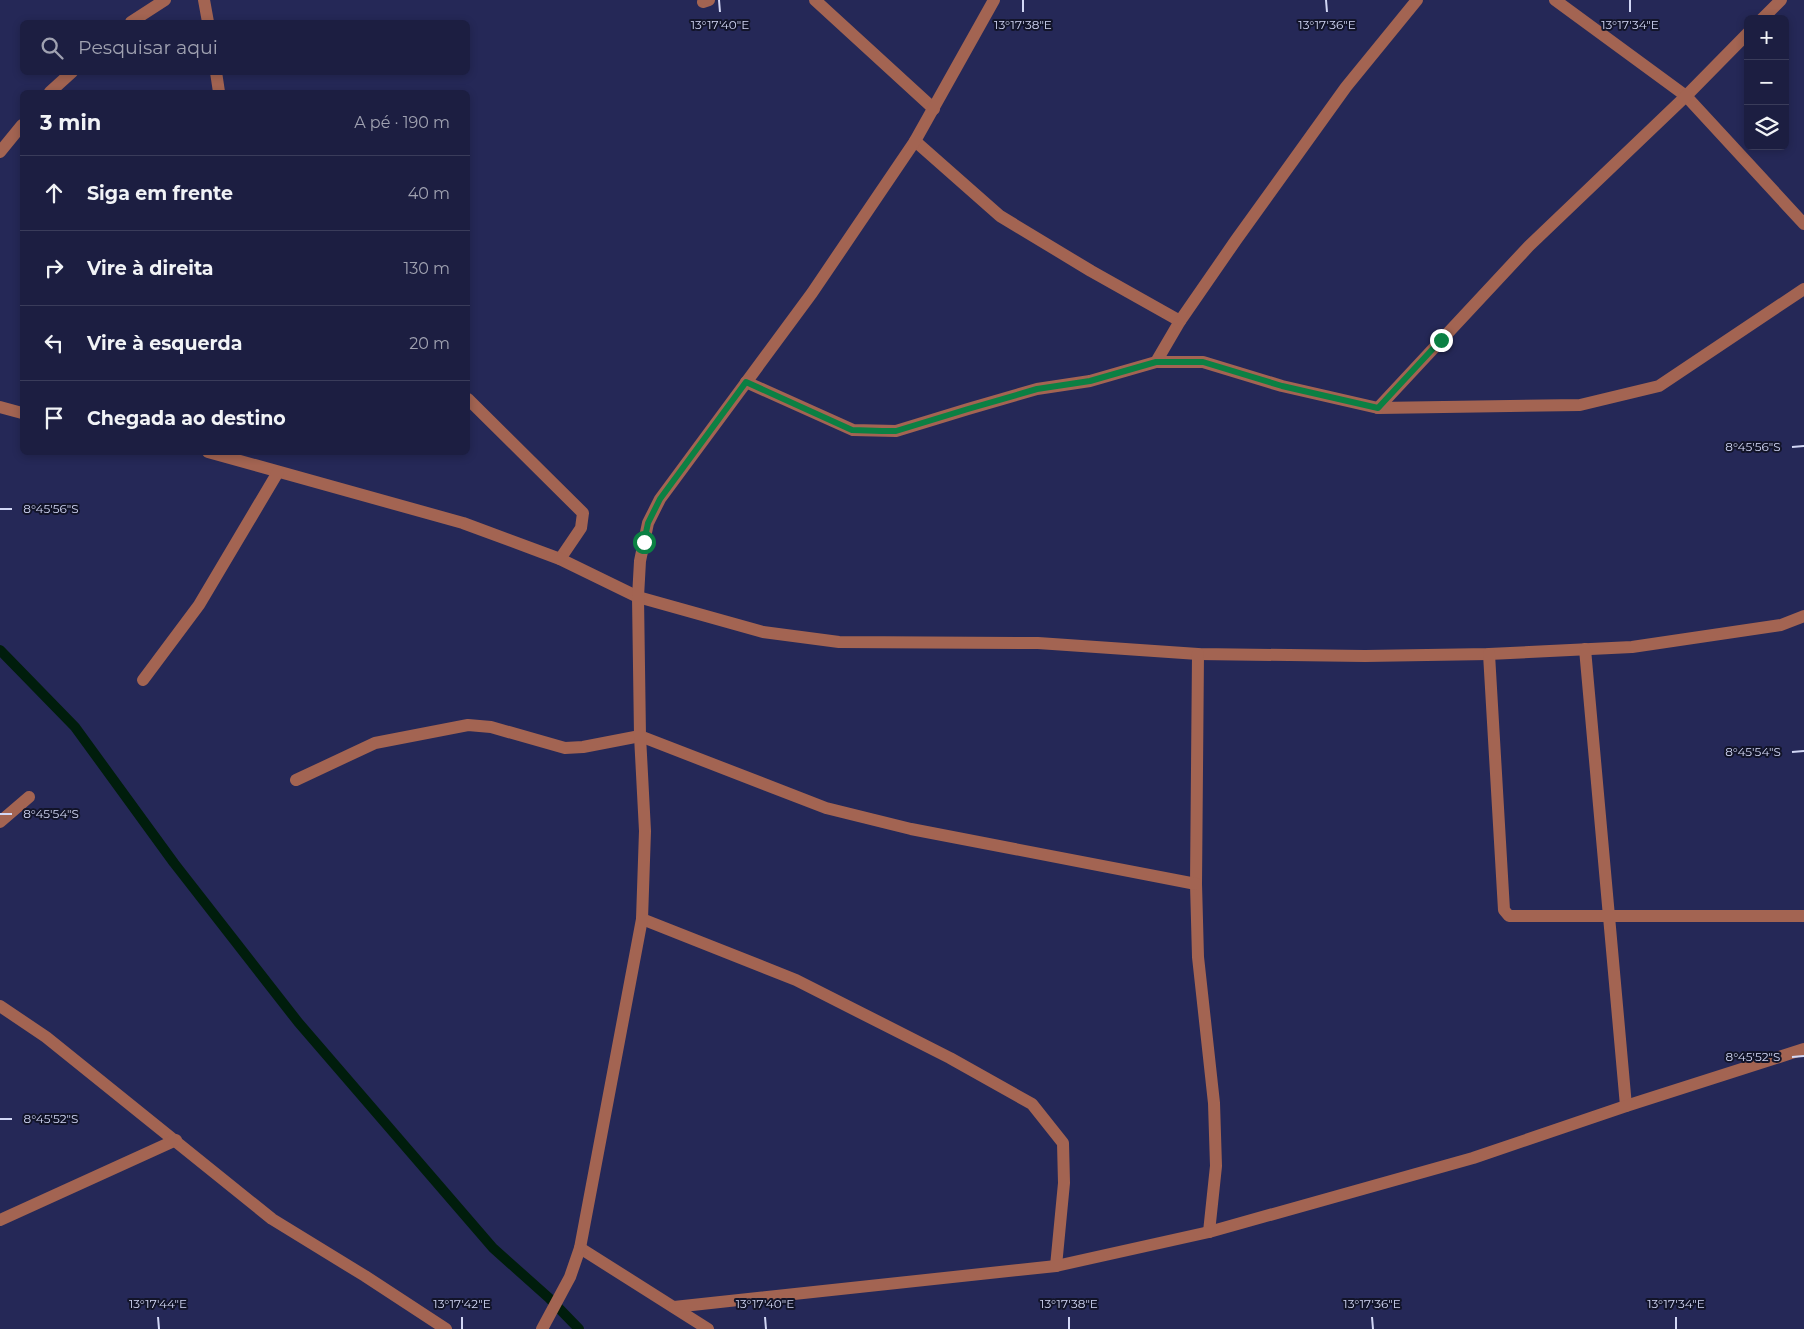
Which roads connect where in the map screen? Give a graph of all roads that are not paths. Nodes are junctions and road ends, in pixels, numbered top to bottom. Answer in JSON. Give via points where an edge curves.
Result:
{"nodes":[{"id":1,"x":165,"y":0,"type":"edge"},
{"id":2,"x":204,"y":0,"type":"edge"},
{"id":3,"x":815,"y":0,"type":"edge"},
{"id":4,"x":994,"y":0,"type":"edge"},
{"id":5,"x":1416,"y":0,"type":"edge"},
{"id":6,"x":1555,"y":0,"type":"edge"},
{"id":7,"x":1781,"y":0,"type":"edge"},
{"id":8,"x":1766,"y":15,"type":"edge"},
{"id":9,"x":134,"y":20,"type":"edge"},
{"id":10,"x":208,"y":20,"type":"edge"},
{"id":11,"x":1744,"y":37,"type":"edge"},
{"id":12,"x":69,"y":75,"type":"edge"},
{"id":13,"x":216,"y":75,"type":"edge"},
{"id":14,"x":52,"y":90,"type":"edge"},
{"id":15,"x":219,"y":90,"type":"edge"},
{"id":16,"x":1686,"y":96,"type":"junction"},
{"id":17,"x":934,"y":109,"type":"junction"},
{"id":18,"x":20,"y":127,"type":"edge"},
{"id":19,"x":915,"y":141,"type":"junction"},
{"id":20,"x":0,"y":152,"type":"edge"},
{"id":21,"x":1804,"y":224,"type":"edge"},
{"id":22,"x":1804,"y":289,"type":"edge"},
{"id":23,"x":1180,"y":321,"type":"junction"},
{"id":24,"x":1156,"y":362,"type":"junction"},
{"id":25,"x":746,"y":382,"type":"junction"},
{"id":26,"x":470,"y":401,"type":"edge"},
{"id":27,"x":0,"y":407,"type":"edge"},
{"id":28,"x":1378,"y":408,"type":"junction"},
{"id":29,"x":20,"y":412,"type":"edge"},
{"id":30,"x":218,"y":455,"type":"edge"},
{"id":31,"x":278,"y":472,"type":"junction"},
{"id":32,"x":560,"y":559,"type":"junction"},
{"id":33,"x":638,"y":597,"type":"junction"},
{"id":34,"x":1804,"y":616,"type":"edge"},
{"id":35,"x":1585,"y":648,"type":"junction"},
{"id":36,"x":1198,"y":654,"type":"junction"},
{"id":37,"x":1489,"y":654,"type":"junction"},
{"id":38,"x":143,"y":680,"type":"dead end"},
{"id":39,"x":640,"y":736,"type":"junction"},
{"id":40,"x":296,"y":780,"type":"dead end"},
{"id":41,"x":29,"y":797,"type":"dead end"},
{"id":42,"x":0,"y":822,"type":"edge"},
{"id":43,"x":1196,"y":884,"type":"junction"},
{"id":44,"x":1608,"y":916,"type":"junction"},
{"id":45,"x":1804,"y":916,"type":"edge"},
{"id":46,"x":642,"y":919,"type":"junction"},
{"id":47,"x":0,"y":1006,"type":"edge"},
{"id":48,"x":1804,"y":1049,"type":"edge"},
{"id":49,"x":1626,"y":1106,"type":"junction"},
{"id":50,"x":176,"y":1140,"type":"junction"},
{"id":51,"x":0,"y":1220,"type":"edge"},
{"id":52,"x":1209,"y":1232,"type":"junction"},
{"id":53,"x":580,"y":1248,"type":"junction"},
{"id":54,"x":1056,"y":1266,"type":"junction"},
{"id":55,"x":674,"y":1306,"type":"junction"},
{"id":56,"x":446,"y":1329,"type":"edge"},
{"id":57,"x":542,"y":1329,"type":"edge"},
{"id":58,"x":708,"y":1329,"type":"edge"}],
"edges":[{"from":1,"to":9,"type":"street"},
{"from":2,"to":10,"type":"street"},
{"from":3,"to":17,"type":"street"},
{"from":4,"to":17,"type":"street"},
{"from":5,"to":23,"type":"street","via":[[1346,87]]},
{"from":6,"to":16,"type":"street"},
{"from":7,"to":8,"type":"street"},
{"from":11,"to":16,"type":"street"},
{"from":12,"to":14,"type":"street"},
{"from":13,"to":15,"type":"street"},
{"from":16,"to":21,"type":"street"},
{"from":16,"to":28,"type":"street","via":[[1529,246]]},
{"from":17,"to":19,"type":"street"},
{"from":18,"to":20,"type":"street"},
{"from":19,"to":23,"type":"street","via":[[1000,216]]},
{"from":19,"to":25,"type":"street","via":[[812,293]]},
{"from":22,"to":28,"type":"street","via":[[1659,386],[1580,405]]},
{"from":23,"to":24,"type":"street"},
{"from":24,"to":25,"type":"street","via":[[1090,381],[1037,389],[896,431],[852,430]]},
{"from":24,"to":28,"type":"street","via":[[1203,362],[1282,386]]},
{"from":25,"to":33,"type":"street","via":[[660,499],[648,523],[640,561]]},
{"from":26,"to":32,"type":"street","via":[[583,513],[581,528]]},
{"from":27,"to":29,"type":"street"},
{"from":30,"to":31,"type":"street"},
{"from":31,"to":32,"type":"street","via":[[463,524]]},
{"from":31,"to":38,"type":"street","via":[[199,605]]},
{"from":32,"to":33,"type":"street"},
{"from":33,"to":36,"type":"street","via":[[763,632],[839,642],[1038,643]]},
{"from":33,"to":39,"type":"street"},
{"from":34,"to":35,"type":"street","via":[[1781,625],[1632,647]]},
{"from":35,"to":37,"type":"street"},
{"from":35,"to":44,"type":"street"},
{"from":36,"to":37,"type":"street"},
{"from":36,"to":43,"type":"street"},
{"from":37,"to":44,"type":"street","via":[[1504,910],[1514,917]]},
{"from":39,"to":40,"type":"street","via":[[565,748],[491,727],[468,725],[375,743]]},
{"from":39,"to":43,"type":"street","via":[[826,808],[911,829]]},
{"from":39,"to":46,"type":"street","via":[[645,831]]},
{"from":41,"to":42,"type":"street"},
{"from":43,"to":52,"type":"street","via":[[1198,957],[1214,1102],[1216,1166]]},
{"from":44,"to":45,"type":"street"},
{"from":44,"to":49,"type":"street"},
{"from":46,"to":53,"type":"street"},
{"from":46,"to":54,"type":"street","via":[[796,980],[950,1058],[1032,1104],[1063,1143],[1064,1183]]},
{"from":47,"to":50,"type":"street","via":[[46,1037]]},
{"from":48,"to":49,"type":"street"},
{"from":49,"to":52,"type":"street","via":[[1472,1158]]},
{"from":50,"to":51,"type":"street"},
{"from":50,"to":56,"type":"street","via":[[272,1220]]},
{"from":52,"to":54,"type":"street"},
{"from":53,"to":55,"type":"street"},
{"from":53,"to":57,"type":"street","via":[[570,1277]]},
{"from":54,"to":55,"type":"street"},
{"from":55,"to":58,"type":"street"}]}
